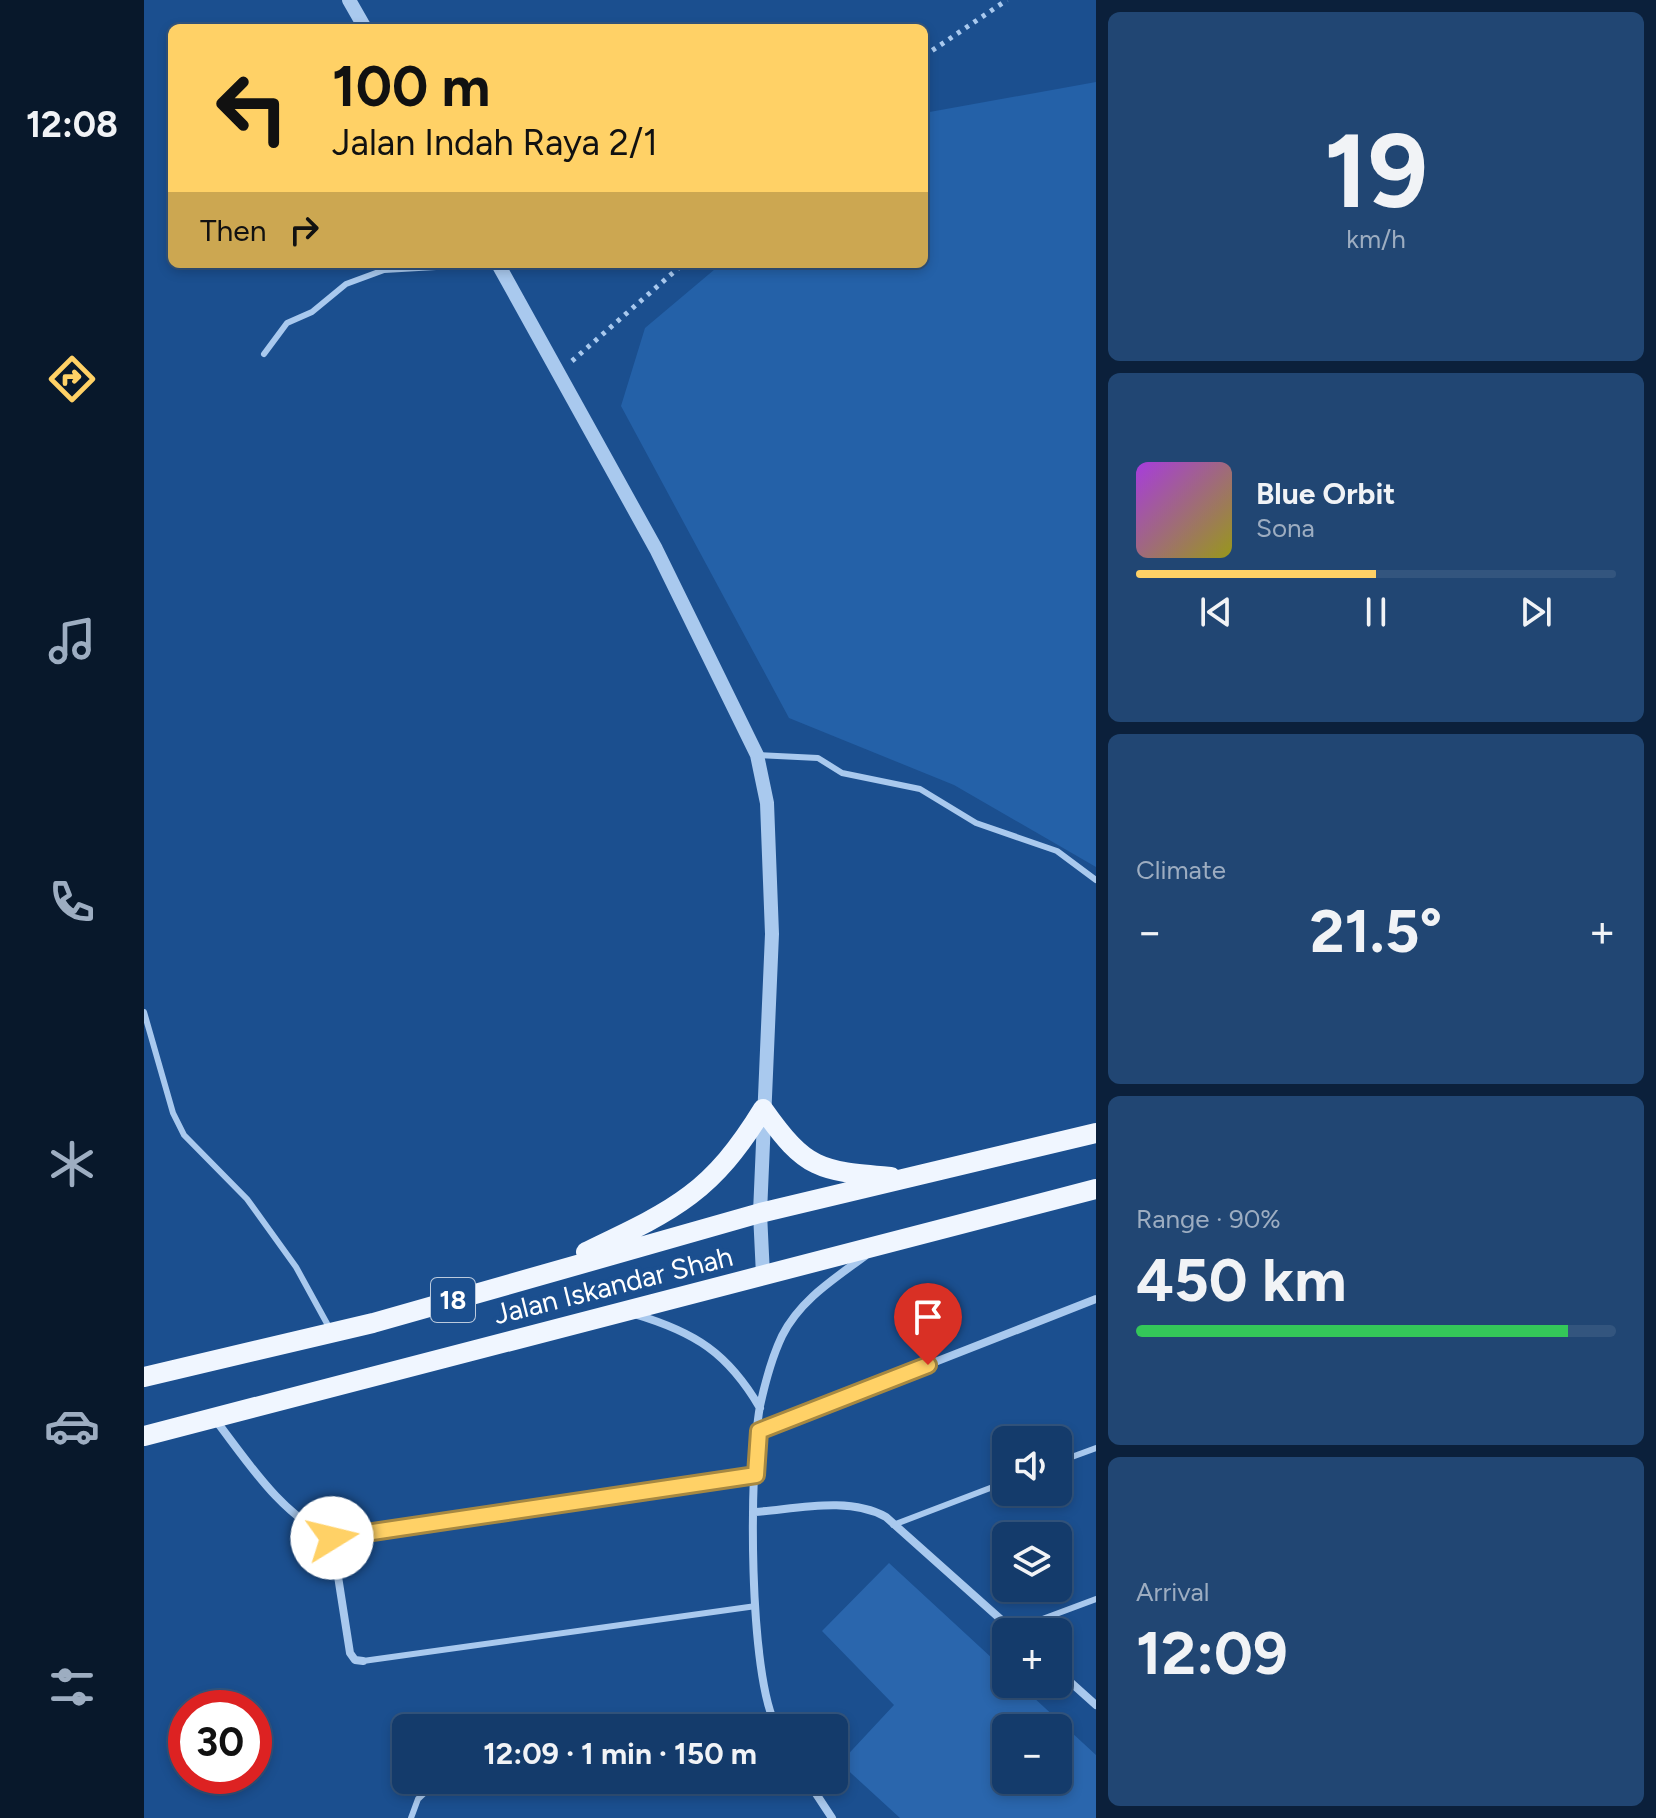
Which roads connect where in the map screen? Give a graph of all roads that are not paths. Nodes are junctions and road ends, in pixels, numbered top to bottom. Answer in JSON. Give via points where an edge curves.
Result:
{"nodes":[{"id":1,"x":349,"y":0,"type":"edge"},
{"id":2,"x":363,"y":24,"type":"edge"},
{"id":3,"x":419,"y":268,"type":"edge"},
{"id":4,"x":500,"y":268,"type":"edge"},
{"id":5,"x":264,"y":354,"type":"dead end"},
{"id":6,"x":757,"y":755,"type":"junction"},
{"id":7,"x":1096,"y":880,"type":"edge"},
{"id":8,"x":144,"y":1012,"type":"edge"},
{"id":9,"x":763,"y":1109,"type":"junction"},
{"id":10,"x":1096,"y":1133,"type":"edge"},
{"id":11,"x":912,"y":1178,"type":"junction"},
{"id":12,"x":1096,"y":1189,"type":"edge"},
{"id":13,"x":760,"y":1213,"type":"junction"},
{"id":14,"x":880,"y":1245,"type":"junction"},
{"id":15,"x":763,"y":1275,"type":"junction"},
{"id":16,"x":532,"y":1277,"type":"junction"},
{"id":17,"x":1096,"y":1299,"type":"edge"},
{"id":18,"x":623,"y":1311,"type":"junction"},
{"id":19,"x":331,"y":1332,"type":"junction"},
{"id":20,"x":144,"y":1377,"type":"edge"},
{"id":21,"x":760,"y":1408,"type":"junction"},
{"id":22,"x":214,"y":1418,"type":"junction"},
{"id":23,"x":759,"y":1431,"type":"junction"},
{"id":24,"x":144,"y":1436,"type":"edge"},
{"id":25,"x":1096,"y":1448,"type":"edge"},
{"id":26,"x":1072,"y":1457,"type":"edge"},
{"id":27,"x":756,"y":1475,"type":"junction"},
{"id":28,"x":992,"y":1487,"type":"edge"},
{"id":29,"x":755,"y":1512,"type":"junction"},
{"id":30,"x":893,"y":1525,"type":"junction"},
{"id":31,"x":332,"y":1538,"type":"junction"},
{"id":32,"x":1096,"y":1599,"type":"edge"},
{"id":33,"x":756,"y":1606,"type":"junction"},
{"id":34,"x":999,"y":1618,"type":"edge"},
{"id":35,"x":1047,"y":1618,"type":"edge"},
{"id":36,"x":363,"y":1661,"type":"joint"},
{"id":37,"x":1072,"y":1684,"type":"edge"},
{"id":38,"x":1096,"y":1705,"type":"edge"},
{"id":39,"x":772,"y":1714,"type":"edge"},
{"id":40,"x":423,"y":1794,"type":"edge"},
{"id":41,"x":816,"y":1794,"type":"edge"},
{"id":42,"x":411,"y":1818,"type":"edge"},
{"id":43,"x":832,"y":1818,"type":"edge"}],
"edges":[{"from":1,"to":2,"type":"street"},
{"from":3,"to":5,"type":"lane","via":[[384,270],[346,284],[312,312],[287,323]]},
{"from":4,"to":6,"type":"street","via":[[656,549]]},
{"from":6,"to":7,"type":"lane","via":[[818,758],[842,773],[920,789],[976,823],[1057,851]]},
{"from":6,"to":9,"type":"street","via":[[767,803],[772,934]]},
{"from":8,"to":19,"type":"lane","via":[[184,1135],[247,1199],[296,1267]]},
{"from":9,"to":11,"type":"main road","via":[[783,1138],[820,1168]]},
{"from":9,"to":13,"type":"street"},
{"from":9,"to":16,"type":"main road","via":[[740,1146],[699,1190],[662,1216]]},
{"from":10,"to":11,"type":"main road","name":"Jalan Iskandar Shah","number":"18"},
{"from":11,"to":13,"type":"main road","name":"Jalan Iskandar Shah","number":"18"},
{"from":12,"to":14,"type":"main road","name":"Jalan Iskandar Shah","number":"18"},
{"from":13,"to":15,"type":"street"},
{"from":13,"to":16,"type":"main road","name":"Jalan Iskandar Shah","number":"18"},
{"from":14,"to":15,"type":"main road","name":"Jalan Iskandar Shah","number":"18"},
{"from":14,"to":21,"type":"street","via":[[799,1310],[782,1335]]},
{"from":15,"to":18,"type":"main road","name":"Jalan Iskandar Shah","number":"18"},
{"from":16,"to":19,"type":"main road","name":"Jalan Iskandar Shah","number":"18"},
{"from":17,"to":23,"type":"street"},
{"from":18,"to":21,"type":"street","via":[[667,1324],[723,1357]]},
{"from":18,"to":22,"type":"main road","name":"Jalan Iskandar Shah","number":"18"},
{"from":19,"to":20,"type":"main road","name":"Jalan Iskandar Shah","number":"18"},
{"from":21,"to":23,"type":"street"},
{"from":22,"to":24,"type":"main road","name":"Jalan Iskandar Shah","number":"18"},
{"from":22,"to":31,"type":"street","via":[[267,1487],[307,1526]]},
{"from":23,"to":27,"type":"street"},
{"from":25,"to":26,"type":"lane"},
{"from":27,"to":29,"type":"street"},
{"from":27,"to":31,"type":"street"},
{"from":28,"to":30,"type":"lane"},
{"from":29,"to":30,"type":"street","via":[[850,1506],[870,1508]]},
{"from":29,"to":33,"type":"street"},
{"from":30,"to":34,"type":"street"},
{"from":31,"to":36,"type":"street","via":[[350,1653]]},
{"from":32,"to":35,"type":"lane"},
{"from":33,"to":36,"type":"lane"},
{"from":33,"to":39,"type":"street","via":[[758,1665]]},
{"from":37,"to":38,"type":"street"},
{"from":40,"to":42,"type":"lane"},
{"from":41,"to":43,"type":"street"}]}
